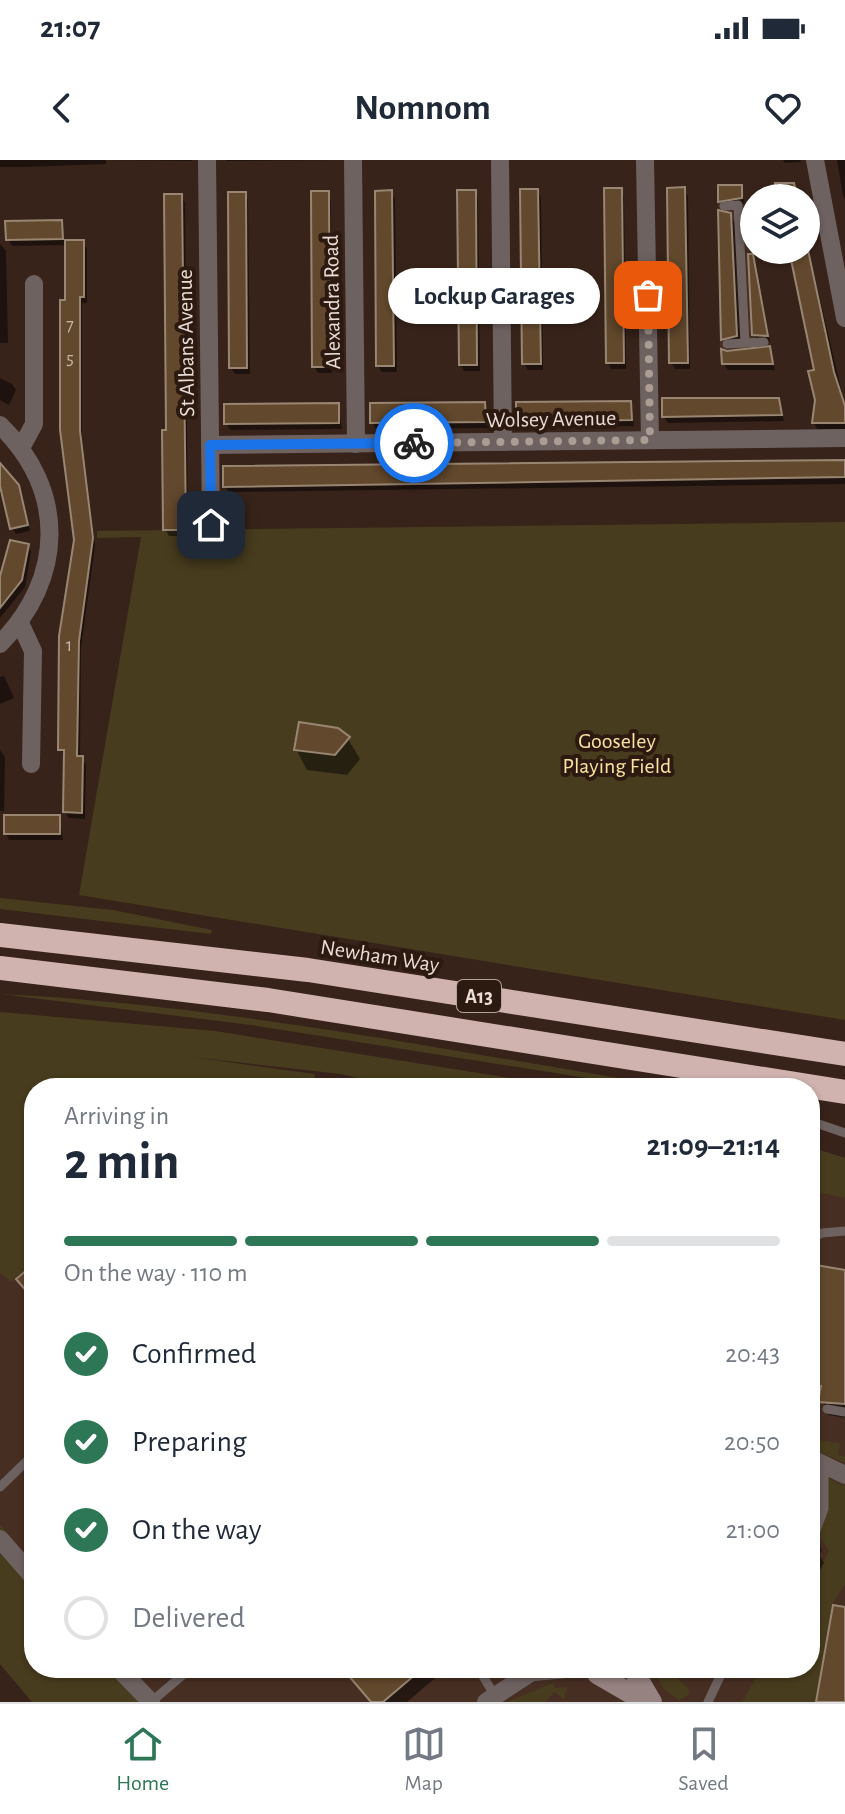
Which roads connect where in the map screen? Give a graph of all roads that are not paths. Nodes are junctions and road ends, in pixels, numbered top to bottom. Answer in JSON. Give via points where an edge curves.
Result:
{"nodes":[{"id":1,"x":207,"y":160,"type":"edge"},
{"id":2,"x":353,"y":160,"type":"edge"},
{"id":3,"x":500,"y":160,"type":"edge"},
{"id":4,"x":645,"y":160,"type":"edge"},
{"id":5,"x":815,"y":160,"type":"edge"},
{"id":6,"x":724,"y":206,"type":"dead end"},
{"id":7,"x":845,"y":209,"type":"edge"},
{"id":8,"x":826,"y":215,"type":"junction"},
{"id":9,"x":820,"y":217,"type":"edge"},
{"id":10,"x":740,"y":236,"type":"edge"},
{"id":11,"x":741,"y":264,"type":"edge"},
{"id":12,"x":34,"y":284,"type":"dead end"},
{"id":13,"x":845,"y":318,"type":"edge"},
{"id":14,"x":764,"y":342,"type":"dead end"},
{"id":15,"x":745,"y":343,"type":"junction"},
{"id":16,"x":727,"y":344,"type":"dead end"},
{"id":17,"x":0,"y":425,"type":"edge"},
{"id":18,"x":845,"y":438,"type":"edge"},
{"id":19,"x":650,"y":440,"type":"junction"},
{"id":20,"x":503,"y":442,"type":"junction"},
{"id":21,"x":356,"y":444,"type":"junction"},
{"id":22,"x":210,"y":445,"type":"junction"},
{"id":23,"x":21,"y":448,"type":"junction"},
{"id":24,"x":211,"y":525,"type":"dead end"},
{"id":25,"x":20,"y":623,"type":"junction"},
{"id":26,"x":0,"y":644,"type":"edge"},
{"id":27,"x":31,"y":764,"type":"dead end"},
{"id":28,"x":0,"y":920,"type":"edge"},
{"id":29,"x":0,"y":935,"type":"edge"},
{"id":30,"x":111,"y":947,"type":"junction"},
{"id":31,"x":0,"y":968,"type":"edge"},
{"id":32,"x":107,"y":980,"type":"junction"},
{"id":33,"x":0,"y":981,"type":"edge"},
{"id":34,"x":845,"y":1054,"type":"edge"},
{"id":35,"x":651,"y":1061,"type":"junction"},
{"id":36,"x":693,"y":1078,"type":"edge"},
{"id":37,"x":757,"y":1078,"type":"edge"},
{"id":38,"x":820,"y":1088,"type":"edge"},
{"id":39,"x":845,"y":1092,"type":"edge"},
{"id":40,"x":820,"y":1124,"type":"edge"},
{"id":41,"x":845,"y":1133,"type":"edge"},
{"id":42,"x":845,"y":1231,"type":"edge"},
{"id":43,"x":820,"y":1234,"type":"edge"},
{"id":44,"x":827,"y":1409,"type":"dead end"},
{"id":45,"x":845,"y":1412,"type":"edge"},
{"id":46,"x":24,"y":1464,"type":"edge"},
{"id":47,"x":820,"y":1465,"type":"edge"},
{"id":48,"x":845,"y":1475,"type":"edge"},
{"id":49,"x":0,"y":1487,"type":"edge"},
{"id":50,"x":820,"y":1489,"type":"edge"},
{"id":51,"x":820,"y":1520,"type":"edge"},
{"id":52,"x":0,"y":1539,"type":"edge"},
{"id":53,"x":24,"y":1567,"type":"edge"},
{"id":54,"x":128,"y":1678,"type":"edge"},
{"id":55,"x":179,"y":1678,"type":"edge"},
{"id":56,"x":482,"y":1678,"type":"edge"},
{"id":57,"x":524,"y":1678,"type":"edge"},
{"id":58,"x":607,"y":1678,"type":"edge"},
{"id":59,"x":638,"y":1678,"type":"edge"},
{"id":60,"x":719,"y":1678,"type":"edge"},
{"id":61,"x":491,"y":1699,"type":"edge"},
{"id":62,"x":151,"y":1702,"type":"edge"},
{"id":63,"x":645,"y":1702,"type":"edge"},
{"id":64,"x":652,"y":1702,"type":"edge"},
{"id":65,"x":708,"y":1702,"type":"edge"}],
"edges":[{"from":1,"to":22,"type":"street","name":"St Albans Avenue"},
{"from":2,"to":21,"type":"street","name":"Alexandra Road"},
{"from":3,"to":20,"type":"street"},
{"from":4,"to":19,"type":"street"},
{"from":5,"to":8,"type":"street"},
{"from":6,"to":10,"type":"lane","via":[[738,205]]},
{"from":7,"to":8,"type":"street"},
{"from":8,"to":9,"type":"lane"},
{"from":8,"to":13,"type":"street"},
{"from":11,"to":15,"type":"lane"},
{"from":12,"to":23,"type":"street","via":[[34,424]]},
{"from":14,"to":15,"type":"lane"},
{"from":15,"to":16,"type":"lane"},
{"from":17,"to":23,"type":"street"},
{"from":18,"to":19,"type":"street","name":"Wolsey Avenue"},
{"from":19,"to":20,"type":"street","name":"Wolsey Avenue"},
{"from":20,"to":21,"type":"street","name":"Wolsey Avenue"},
{"from":21,"to":22,"type":"street","name":"Wolsey Avenue"},
{"from":22,"to":24,"type":"street","name":"St Albans Avenue"},
{"from":23,"to":25,"type":"street","via":[[47,504],[50,535],[47,567]]},
{"from":25,"to":26,"type":"street"},
{"from":25,"to":27,"type":"street","via":[[33,651]]},
{"from":28,"to":30,"type":"highway","number":"A13"},
{"from":29,"to":30,"type":"highway","name":"Newham Way","number":"A13"},
{"from":30,"to":34,"type":"highway","name":"Newham Way","number":"A13","via":[[308,970]]},
{"from":31,"to":32,"type":"highway","number":"A13"},
{"from":32,"to":33,"type":"highway","number":"A13"},
{"from":32,"to":35,"type":"highway","number":"A13"},
{"from":35,"to":36,"type":"lane"},
{"from":35,"to":37,"type":"highway","number":"A13"},
{"from":38,"to":39,"type":"highway","number":"A13"},
{"from":40,"to":41,"type":"lane"},
{"from":42,"to":43,"type":"lane"},
{"from":44,"to":45,"type":"lane"},
{"from":46,"to":49,"type":"lane"},
{"from":47,"to":48,"type":"street"},
{"from":50,"to":51,"type":"lane"},
{"from":52,"to":53,"type":"street"},
{"from":54,"to":62,"type":"street"},
{"from":55,"to":62,"type":"lane"},
{"from":56,"to":61,"type":"lane"},
{"from":57,"to":61,"type":"street"},
{"from":58,"to":63,"type":"street"},
{"from":59,"to":64,"type":"street"},
{"from":60,"to":65,"type":"lane"}]}
